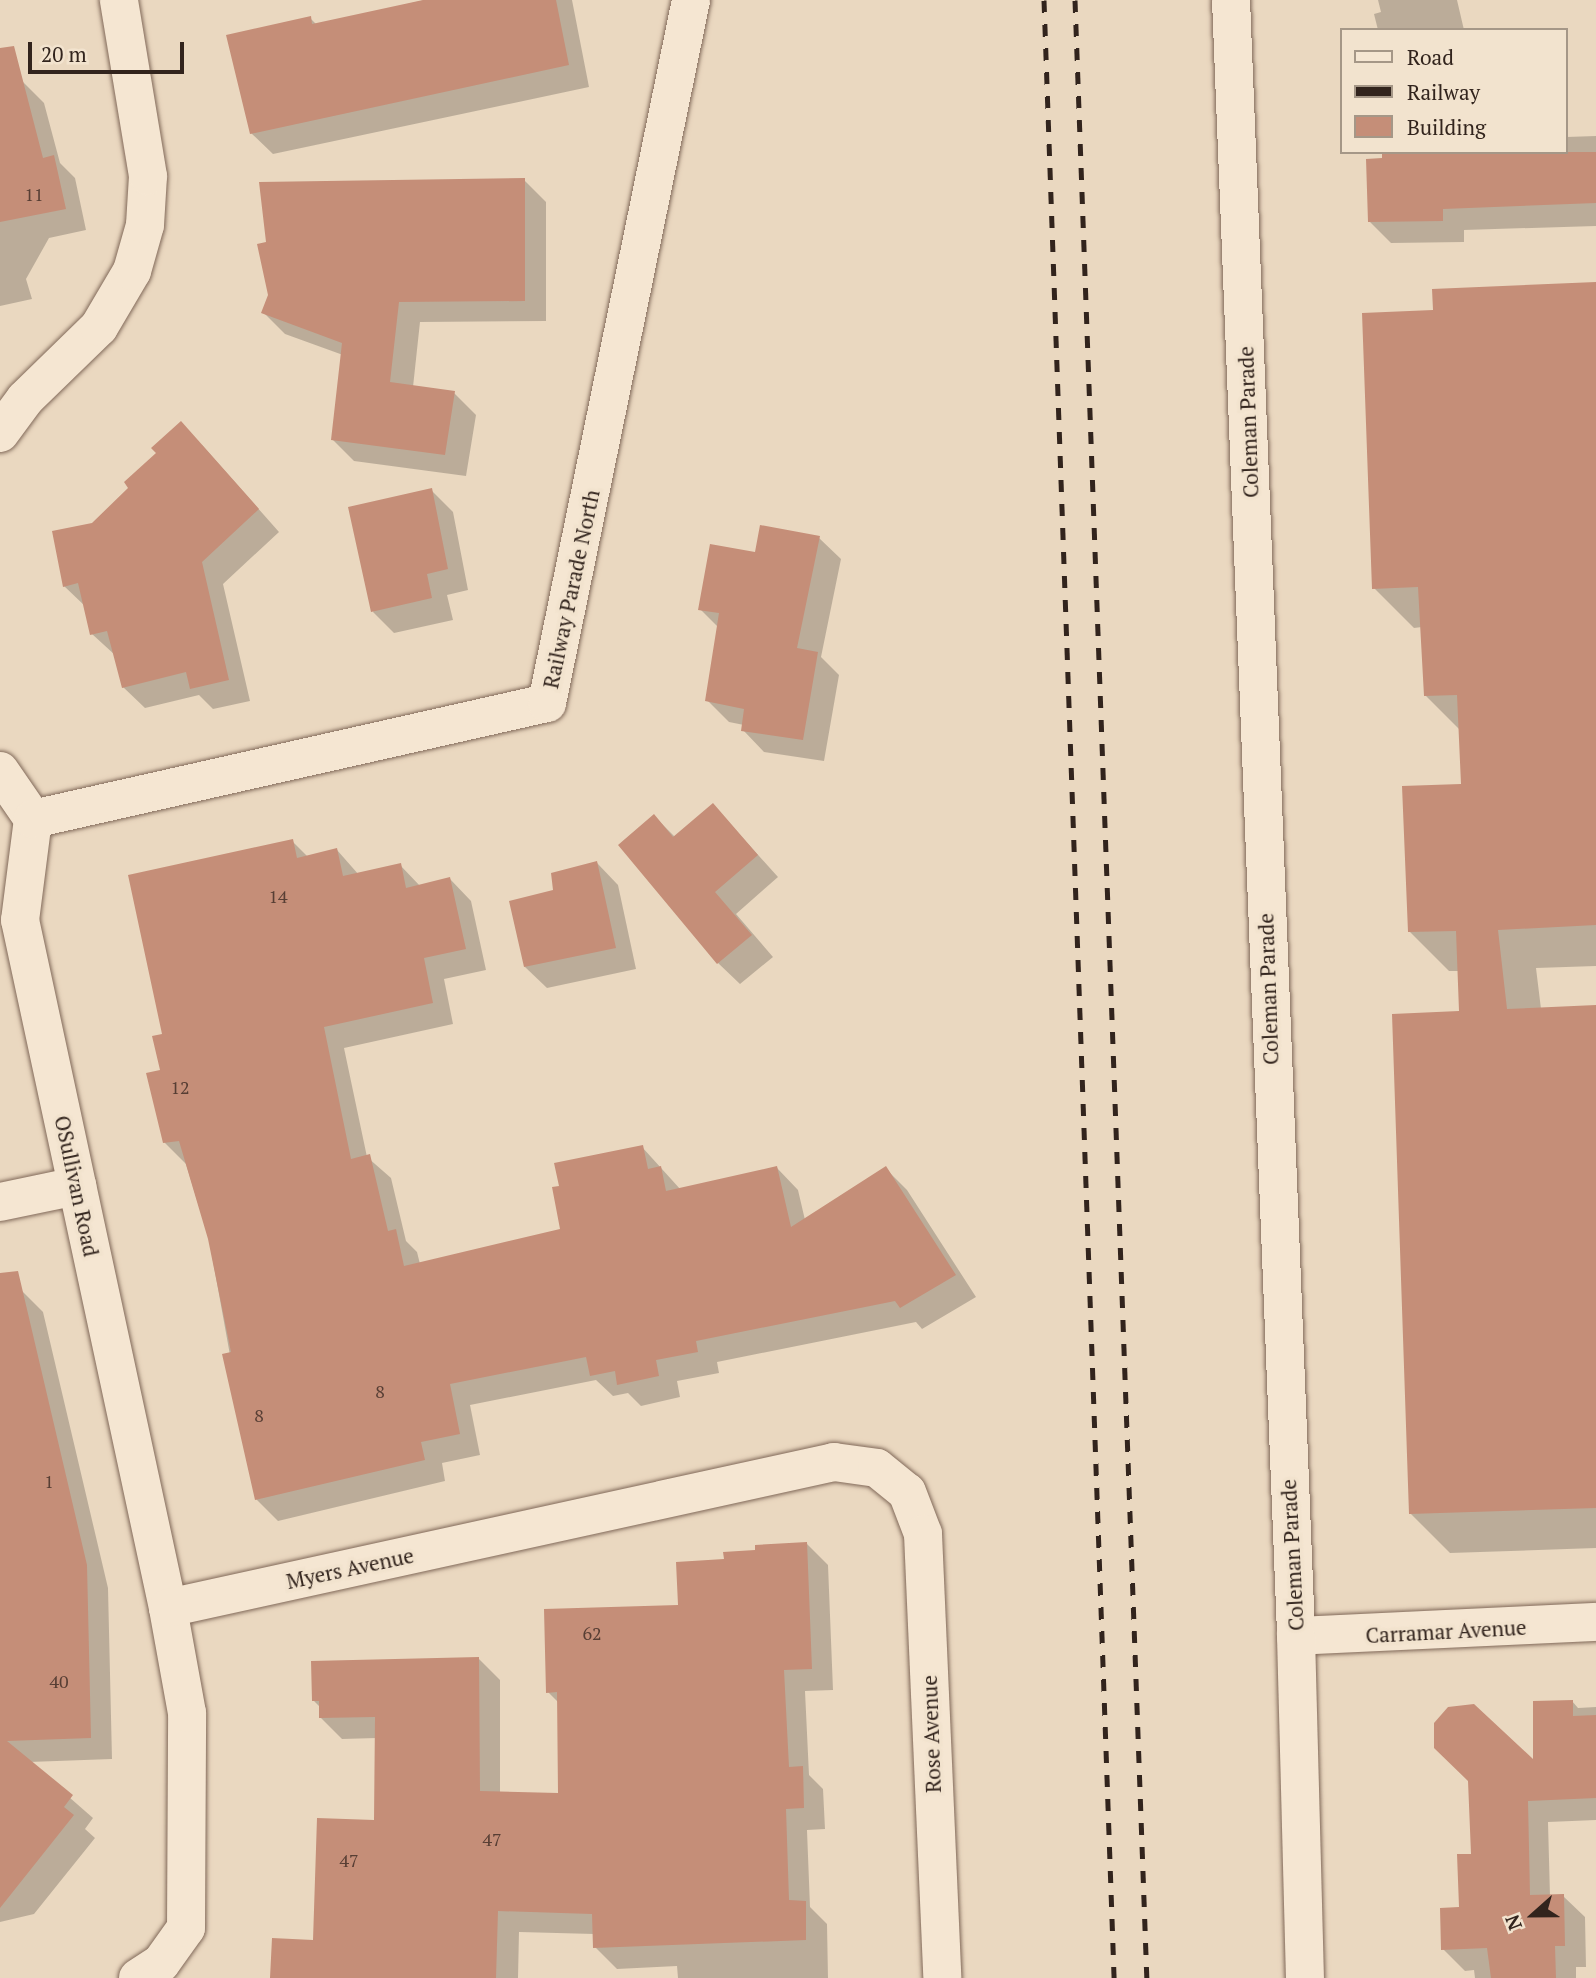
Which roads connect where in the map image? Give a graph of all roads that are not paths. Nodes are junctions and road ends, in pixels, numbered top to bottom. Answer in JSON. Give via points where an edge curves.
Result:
{"nodes":[{"id":1,"x":119,"y":0,"type":"edge"},
{"id":2,"x":691,"y":0,"type":"edge"},
{"id":3,"x":1231,"y":0,"type":"edge"},
{"id":4,"x":0,"y":433,"type":"edge"},
{"id":5,"x":0,"y":771,"type":"edge"},
{"id":6,"x":33,"y":819,"type":"junction"},
{"id":7,"x":77,"y":1186,"type":"junction"},
{"id":8,"x":0,"y":1202,"type":"edge"},
{"id":9,"x":907,"y":1492,"type":"joint"},
{"id":10,"x":168,"y":1608,"type":"junction"},
{"id":11,"x":1596,"y":1622,"type":"edge"},
{"id":12,"x":1296,"y":1636,"type":"junction"},
{"id":13,"x":138,"y":1978,"type":"edge"},
{"id":14,"x":942,"y":1978,"type":"edge"},
{"id":15,"x":1305,"y":1978,"type":"edge"}],
"edges":[{"from":1,"to":4,"type":"street","via":[[148,176],[145,225],[132,271],[99,327],[25,399]]},
{"from":2,"to":6,"type":"street","name":"Railway Parade North","via":[[547,703]]},
{"from":3,"to":12,"type":"street","name":"Coleman Parade"},
{"from":5,"to":6,"type":"street"},
{"from":6,"to":7,"type":"street","name":"OSullivan Road","via":[[20,920]]},
{"from":7,"to":8,"type":"street"},
{"from":7,"to":10,"type":"street","name":"OSullivan Road"},
{"from":9,"to":10,"type":"street","name":"Myers Avenue","via":[[877,1468],[834,1462]]},
{"from":9,"to":14,"type":"street","name":"Rose Avenue","via":[[923,1534]]},
{"from":10,"to":13,"type":"street","via":[[187,1713],[186,1928],[161,1963]]},
{"from":11,"to":12,"type":"street","name":"Carramar Avenue"},
{"from":12,"to":15,"type":"street","name":"Coleman Parade"}]}
